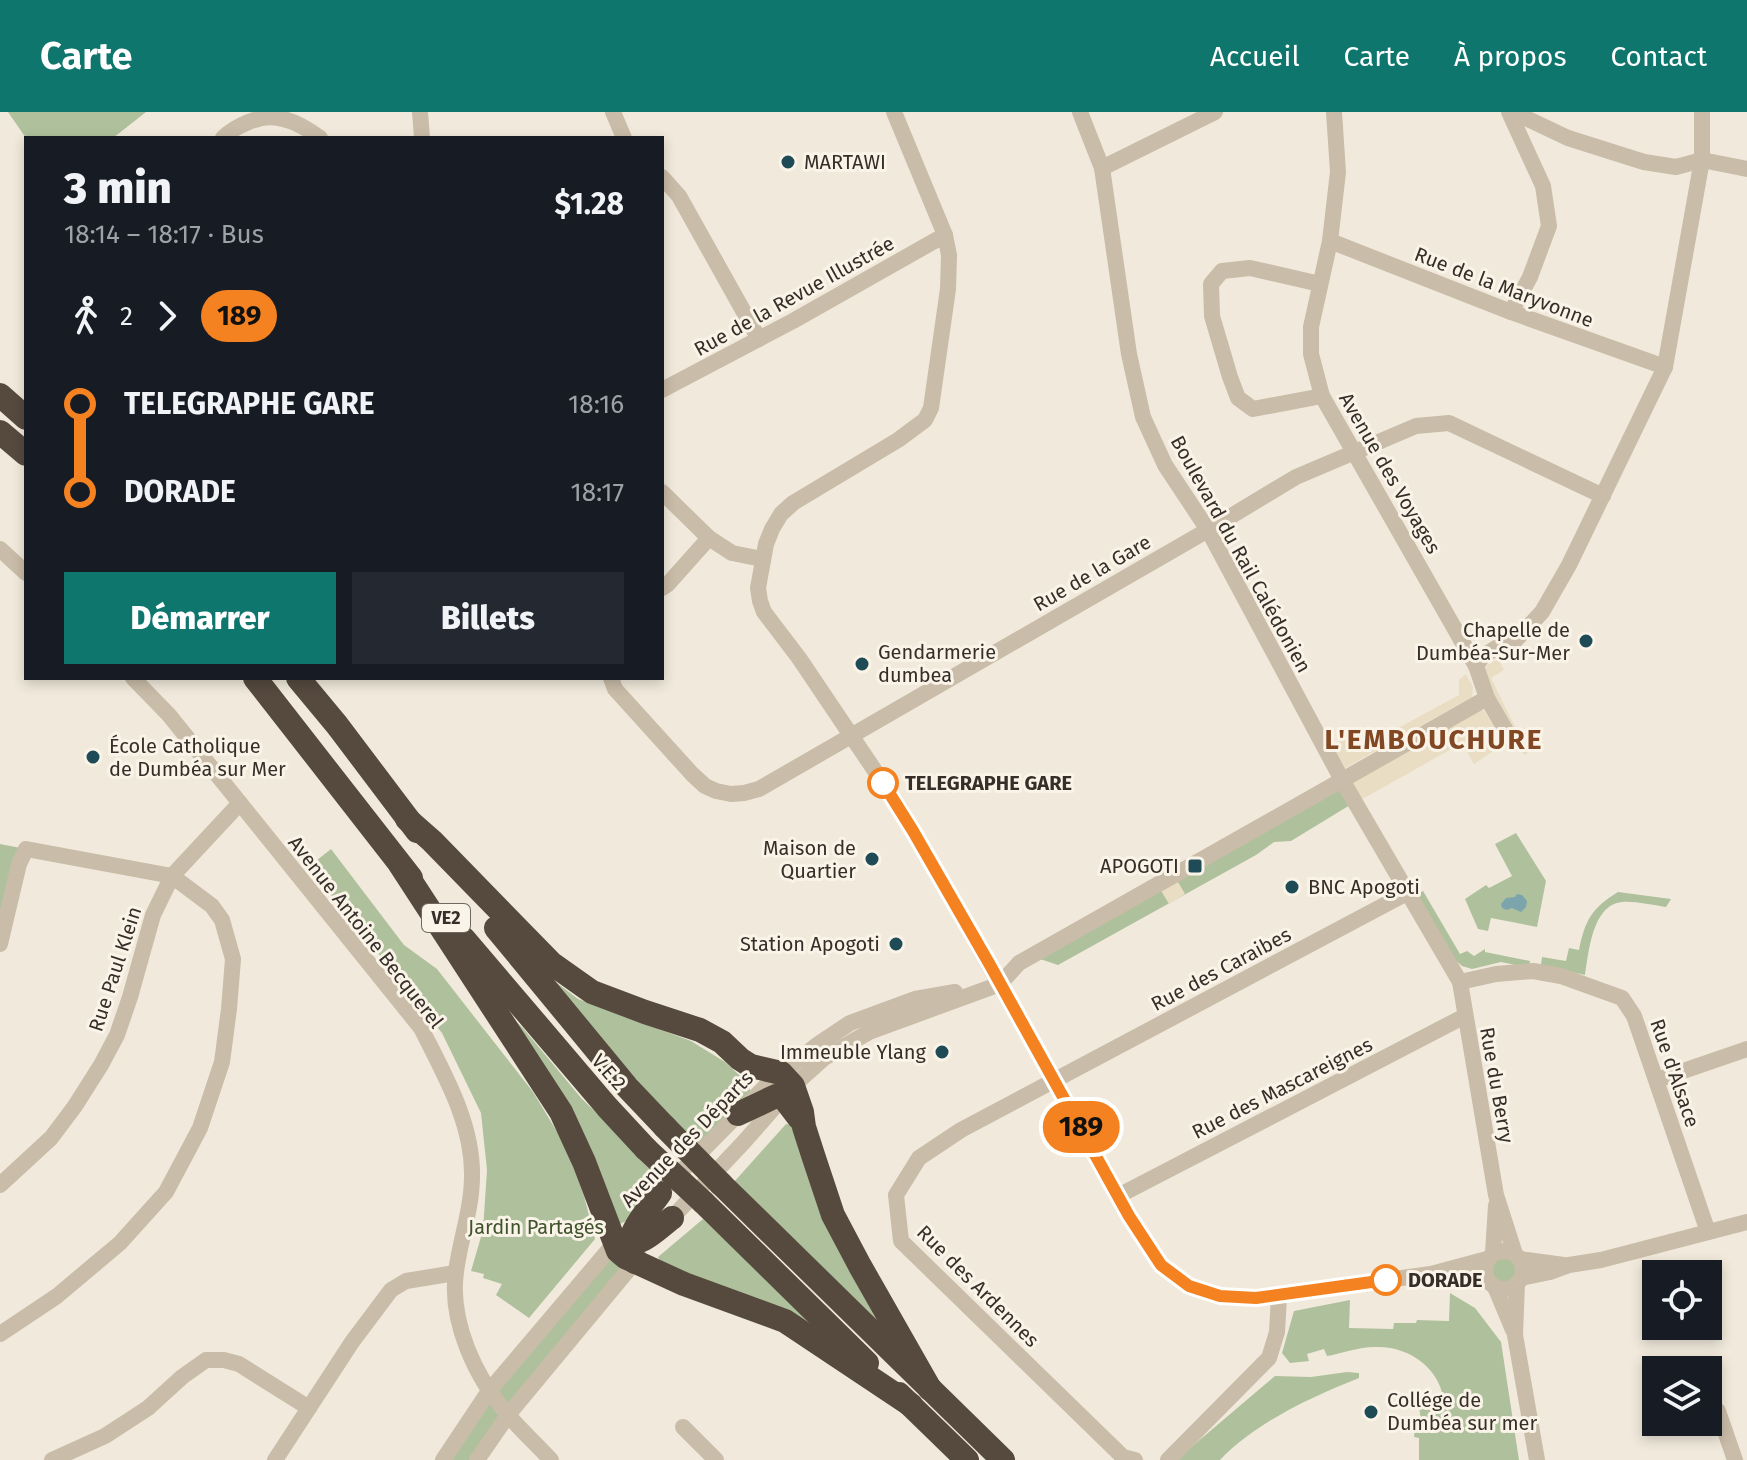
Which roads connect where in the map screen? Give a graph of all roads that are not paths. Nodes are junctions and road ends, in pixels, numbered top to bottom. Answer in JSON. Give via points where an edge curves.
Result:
{"nodes":[{"id":1,"x":420,"y":112,"type":"edge"},
{"id":2,"x":613,"y":112,"type":"edge"},
{"id":3,"x":894,"y":112,"type":"edge"},
{"id":4,"x":1080,"y":112,"type":"edge"},
{"id":5,"x":1215,"y":112,"type":"edge"},
{"id":6,"x":1334,"y":112,"type":"edge"},
{"id":7,"x":1511,"y":112,"type":"edge"},
{"id":8,"x":1702,"y":112,"type":"edge"},
{"id":9,"x":226,"y":136,"type":"edge"},
{"id":10,"x":318,"y":136,"type":"edge"},
{"id":11,"x":422,"y":136,"type":"edge"},
{"id":12,"x":623,"y":136,"type":"edge"},
{"id":13,"x":1702,"y":160,"type":"junction"},
{"id":14,"x":1102,"y":168,"type":"junction"},
{"id":15,"x":1747,"y":169,"type":"edge"},
{"id":16,"x":664,"y":179,"type":"edge"},
{"id":17,"x":945,"y":235,"type":"junction"},
{"id":18,"x":1330,"y":241,"type":"junction"},
{"id":19,"x":1320,"y":284,"type":"junction"},
{"id":20,"x":1511,"y":312,"type":"junction"},
{"id":21,"x":759,"y":339,"type":"junction"},
{"id":22,"x":1665,"y":367,"type":"junction"},
{"id":23,"x":664,"y":389,"type":"edge"},
{"id":24,"x":0,"y":395,"type":"edge"},
{"id":25,"x":1322,"y":396,"type":"junction"},
{"id":26,"x":24,"y":416,"type":"edge"},
{"id":27,"x":0,"y":432,"type":"edge"},
{"id":28,"x":1355,"y":451,"type":"junction"},
{"id":29,"x":24,"y":452,"type":"edge"},
{"id":30,"x":664,"y":494,"type":"edge"},
{"id":31,"x":1603,"y":496,"type":"junction"},
{"id":32,"x":1208,"y":530,"type":"junction"},
{"id":33,"x":709,"y":538,"type":"junction"},
{"id":34,"x":0,"y":549,"type":"edge"},
{"id":35,"x":762,"y":559,"type":"junction"},
{"id":36,"x":24,"y":571,"type":"edge"},
{"id":37,"x":664,"y":587,"type":"edge"},
{"id":38,"x":1476,"y":666,"type":"junction"},
{"id":39,"x":135,"y":680,"type":"edge"},
{"id":40,"x":257,"y":680,"type":"edge"},
{"id":41,"x":300,"y":680,"type":"edge"},
{"id":42,"x":612,"y":680,"type":"edge"},
{"id":43,"x":1487,"y":698,"type":"junction"},
{"id":44,"x":851,"y":734,"type":"junction"},
{"id":45,"x":1513,"y":743,"type":"dead end"},
{"id":46,"x":1342,"y":780,"type":"junction"},
{"id":47,"x":240,"y":803,"type":"junction"},
{"id":48,"x":407,"y":819,"type":"junction"},
{"id":49,"x":401,"y":866,"type":"junction"},
{"id":50,"x":172,"y":876,"type":"junction"},
{"id":51,"x":1407,"y":893,"type":"junction"},
{"id":52,"x":0,"y":944,"type":"edge"},
{"id":53,"x":1460,"y":982,"type":"junction"},
{"id":54,"x":1000,"y":984,"type":"junction"},
{"id":55,"x":1465,"y":1016,"type":"junction"},
{"id":56,"x":1747,"y":1049,"type":"edge"},
{"id":57,"x":1054,"y":1080,"type":"junction"},
{"id":58,"x":1657,"y":1080,"type":"junction"},
{"id":59,"x":779,"y":1088,"type":"junction"},
{"id":60,"x":748,"y":1120,"type":"junction"},
{"id":61,"x":0,"y":1185,"type":"edge"},
{"id":62,"x":660,"y":1193,"type":"joint"},
{"id":63,"x":1496,"y":1195,"type":"junction"},
{"id":64,"x":1118,"y":1196,"type":"junction"},
{"id":65,"x":672,"y":1218,"type":"joint"},
{"id":66,"x":1747,"y":1222,"type":"edge"},
{"id":67,"x":1708,"y":1232,"type":"junction"},
{"id":68,"x":626,"y":1250,"type":"junction"},
{"id":69,"x":1490,"y":1256,"type":"junction"},
{"id":70,"x":1517,"y":1256,"type":"junction"},
{"id":71,"x":1569,"y":1265,"type":"junction"},
{"id":72,"x":455,"y":1273,"type":"junction"},
{"id":73,"x":1431,"y":1274,"type":"junction"},
{"id":74,"x":1519,"y":1280,"type":"junction"},
{"id":75,"x":1491,"y":1284,"type":"junction"},
{"id":76,"x":1279,"y":1296,"type":"junction"},
{"id":77,"x":0,"y":1334,"type":"edge"},
{"id":78,"x":1515,"y":1335,"type":"junction"},
{"id":79,"x":930,"y":1389,"type":"junction"},
{"id":80,"x":489,"y":1391,"type":"junction"},
{"id":81,"x":911,"y":1405,"type":"junction"},
{"id":82,"x":309,"y":1408,"type":"junction"},
{"id":83,"x":508,"y":1415,"type":"junction"},
{"id":84,"x":1722,"y":1423,"type":"edge"},
{"id":85,"x":683,"y":1427,"type":"dead end"},
{"id":86,"x":52,"y":1460,"type":"edge"},
{"id":87,"x":275,"y":1460,"type":"edge"},
{"id":88,"x":443,"y":1460,"type":"edge"},
{"id":89,"x":477,"y":1460,"type":"edge"},
{"id":90,"x":551,"y":1460,"type":"edge"},
{"id":91,"x":716,"y":1460,"type":"edge"},
{"id":92,"x":967,"y":1460,"type":"edge"},
{"id":93,"x":1003,"y":1460,"type":"edge"},
{"id":94,"x":1135,"y":1460,"type":"edge"},
{"id":95,"x":1168,"y":1460,"type":"edge"},
{"id":96,"x":1537,"y":1460,"type":"edge"},
{"id":97,"x":1735,"y":1460,"type":"edge"}],
"edges":[{"from":1,"to":11,"type":"street"},
{"from":2,"to":12,"type":"street"},
{"from":3,"to":17,"type":"street"},
{"from":4,"to":14,"type":"street","name":"Boulevard du Rail Calédonien"},
{"from":5,"to":14,"type":"street"},
{"from":6,"to":18,"type":"street","name":"Avenue des Voyages","via":[[1338,172]]},
{"from":7,"to":13,"type":"street","via":[[1568,138],[1644,162],[1676,167]]},
{"from":7,"to":20,"type":"street","via":[[1543,186],[1549,226]]},
{"from":8,"to":13,"type":"street"},
{"from":9,"to":10,"type":"street","via":[[256,120],[276,117]]},
{"from":13,"to":15,"type":"street"},
{"from":13,"to":22,"type":"street"},
{"from":14,"to":32,"type":"street","name":"Boulevard du Rail Calédonien","via":[[1143,417],[1165,465]]},
{"from":16,"to":21,"type":"street","via":[[679,196]]},
{"from":17,"to":21,"type":"street","name":"Rue de la Revue Illustrée"},
{"from":17,"to":35,"type":"street","via":[[948,289],[934,395],[925,420],[793,503],[772,529]]},
{"from":18,"to":19,"type":"street","name":"Avenue des Voyages"},
{"from":18,"to":20,"type":"street","name":"Rue de la Maryvonne"},
{"from":19,"to":25,"type":"street","name":"Avenue des Voyages","via":[[1311,354]]},
{"from":19,"to":25,"type":"street","via":[[1250,268],[1222,271],[1211,284],[1212,316],[1238,398],[1253,409]]},
{"from":20,"to":22,"type":"street","name":"Rue de la Maryvonne"},
{"from":21,"to":23,"type":"street","name":"Rue de la Revue Illustrée"},
{"from":22,"to":31,"type":"street"},
{"from":24,"to":26,"type":"highway"},
{"from":25,"to":28,"type":"street","name":"Avenue des Voyages"},
{"from":27,"to":29,"type":"highway"},
{"from":28,"to":31,"type":"street","name":"Rue de la Gare","via":[[1416,426],[1449,423]]},
{"from":28,"to":32,"type":"street","name":"Rue de la Gare","via":[[1296,477]]},
{"from":28,"to":38,"type":"street","name":"Avenue des Voyages"},
{"from":30,"to":33,"type":"street"},
{"from":31,"to":38,"type":"street","via":[[1542,612],[1513,643],[1496,648]]},
{"from":32,"to":44,"type":"street","name":"Rue de la Gare"},
{"from":32,"to":46,"type":"street","name":"Boulevard du Rail Calédonien"},
{"from":33,"to":35,"type":"street","via":[[732,553]]},
{"from":33,"to":37,"type":"street"},
{"from":34,"to":36,"type":"street"},
{"from":35,"to":44,"type":"street","via":[[758,588],[764,612]]},
{"from":38,"to":43,"type":"street","name":"Avenue des Voyages"},
{"from":39,"to":47,"type":"street","name":"Avenue Antoine Becquerel"},
{"from":40,"to":49,"type":"highway","name":"V.E.2","number":"VE2"},
{"from":41,"to":48,"type":"highway","name":"V.E.2","number":"VE2"},
{"from":42,"to":44,"type":"street","name":"Rue de la Gare","via":[[692,774],[716,791],[759,789]]},
{"from":43,"to":45,"type":"street","name":"Avenue des Voyages"},
{"from":43,"to":46,"type":"street"},
{"from":44,"to":54,"type":"street","via":[[900,808]]},
{"from":46,"to":51,"type":"street","name":"Boulevard du Rail Calédonien"},
{"from":46,"to":54,"type":"street","via":[[1019,963]]},
{"from":47,"to":50,"type":"street","name":"Rue Paul Klein"},
{"from":47,"to":72,"type":"street","name":"Avenue Antoine Becquerel","via":[[421,1028],[449,1085],[467,1131],[472,1175]]},
{"from":48,"to":59,"type":"highway","via":[[551,963],[592,992],[722,1042]]},
{"from":48,"to":79,"type":"highway","name":"V.E.2","number":"VE2","bridge":true,"via":[[627,1087]]},
{"from":49,"to":68,"type":"highway","via":[[561,1112]]},
{"from":49,"to":81,"type":"highway","name":"V.E.2","number":"VE2","bridge":true,"via":[[646,1149]]},
{"from":50,"to":52,"type":"street","via":[[26,849]]},
{"from":50,"to":61,"type":"street","name":"Rue Paul Klein","via":[[153,915],[117,1035],[101,1065],[51,1138]]},
{"from":50,"to":77,"type":"street","via":[[212,906],[222,920],[233,959],[222,1062],[200,1128],[166,1192],[120,1243],[57,1296]]},
{"from":51,"to":53,"type":"street","name":"Boulevard du Rail Calédonien"},
{"from":51,"to":57,"type":"street","name":"Rue des Caraibes"},
{"from":53,"to":55,"type":"street","name":"Rue du Berry"},
{"from":53,"to":58,"type":"street","name":"Rue d'Alsace","via":[[1533,971],[1622,998]]},
{"from":54,"to":57,"type":"street"},
{"from":54,"to":59,"type":"street","via":[[869,1032]]},
{"from":55,"to":63,"type":"street","name":"Rue du Berry"},
{"from":55,"to":64,"type":"street","name":"Rue des Mascareignes"},
{"from":56,"to":58,"type":"street"},
{"from":57,"to":64,"type":"street"},
{"from":57,"to":94,"type":"street","name":"Rue des Ardennes","via":[[919,1158],[896,1195],[901,1241],[1123,1457]]},
{"from":58,"to":67,"type":"street","name":"Rue d'Alsace"},
{"from":59,"to":60,"type":"highway"},
{"from":59,"to":79,"type":"highway","via":[[802,1112],[833,1215]]},
{"from":60,"to":62,"type":"street","name":"Avenue des Départs"},
{"from":60,"to":65,"type":"street"},
{"from":62,"to":68,"type":"highway"},
{"from":63,"to":69,"type":"street","name":"Rue du Berry"},
{"from":63,"to":70,"type":"street","name":"Rue du Berry"},
{"from":64,"to":76,"type":"street","via":[[1161,1265],[1189,1286],[1220,1296]]},
{"from":65,"to":68,"type":"highway"},
{"from":66,"to":67,"type":"street"},
{"from":67,"to":71,"type":"street"},
{"from":68,"to":80,"type":"street"},
{"from":68,"to":81,"type":"highway","via":[[684,1284],[785,1321]]},
{"from":68,"to":83,"type":"street"},
{"from":69,"to":70,"type":"street","via":[[1504,1250]]},
{"from":69,"to":73,"type":"street"},
{"from":69,"to":75,"type":"street","via":[[1484,1270]]},
{"from":70,"to":71,"type":"street"},
{"from":70,"to":74,"type":"street","via":[[1522,1265]]},
{"from":71,"to":74,"type":"street"},
{"from":72,"to":80,"type":"street","name":"Avenue Antoine Becquerel","via":[[465,1346]]},
{"from":72,"to":82,"type":"street","via":[[406,1281],[391,1290]]},
{"from":73,"to":75,"type":"street"},
{"from":73,"to":76,"type":"street"},
{"from":74,"to":75,"type":"street","via":[[1505,1289]]},
{"from":74,"to":78,"type":"street"},
{"from":75,"to":78,"type":"street"},
{"from":76,"to":95,"type":"street","via":[[1269,1358]]},
{"from":78,"to":96,"type":"street"},
{"from":79,"to":93,"type":"highway","name":"V.E.2","number":"VE2"},
{"from":80,"to":83,"type":"street","name":"Avenue Antoine Becquerel"},
{"from":80,"to":88,"type":"street"},
{"from":81,"to":92,"type":"highway","name":"V.E.2","number":"VE2"},
{"from":82,"to":86,"type":"street","via":[[239,1364],[206,1360],[105,1436]]},
{"from":82,"to":87,"type":"street"},
{"from":83,"to":89,"type":"street"},
{"from":83,"to":90,"type":"street","name":"Avenue Antoine Becquerel"},
{"from":84,"to":97,"type":"street"},
{"from":85,"to":91,"type":"street"}]}
